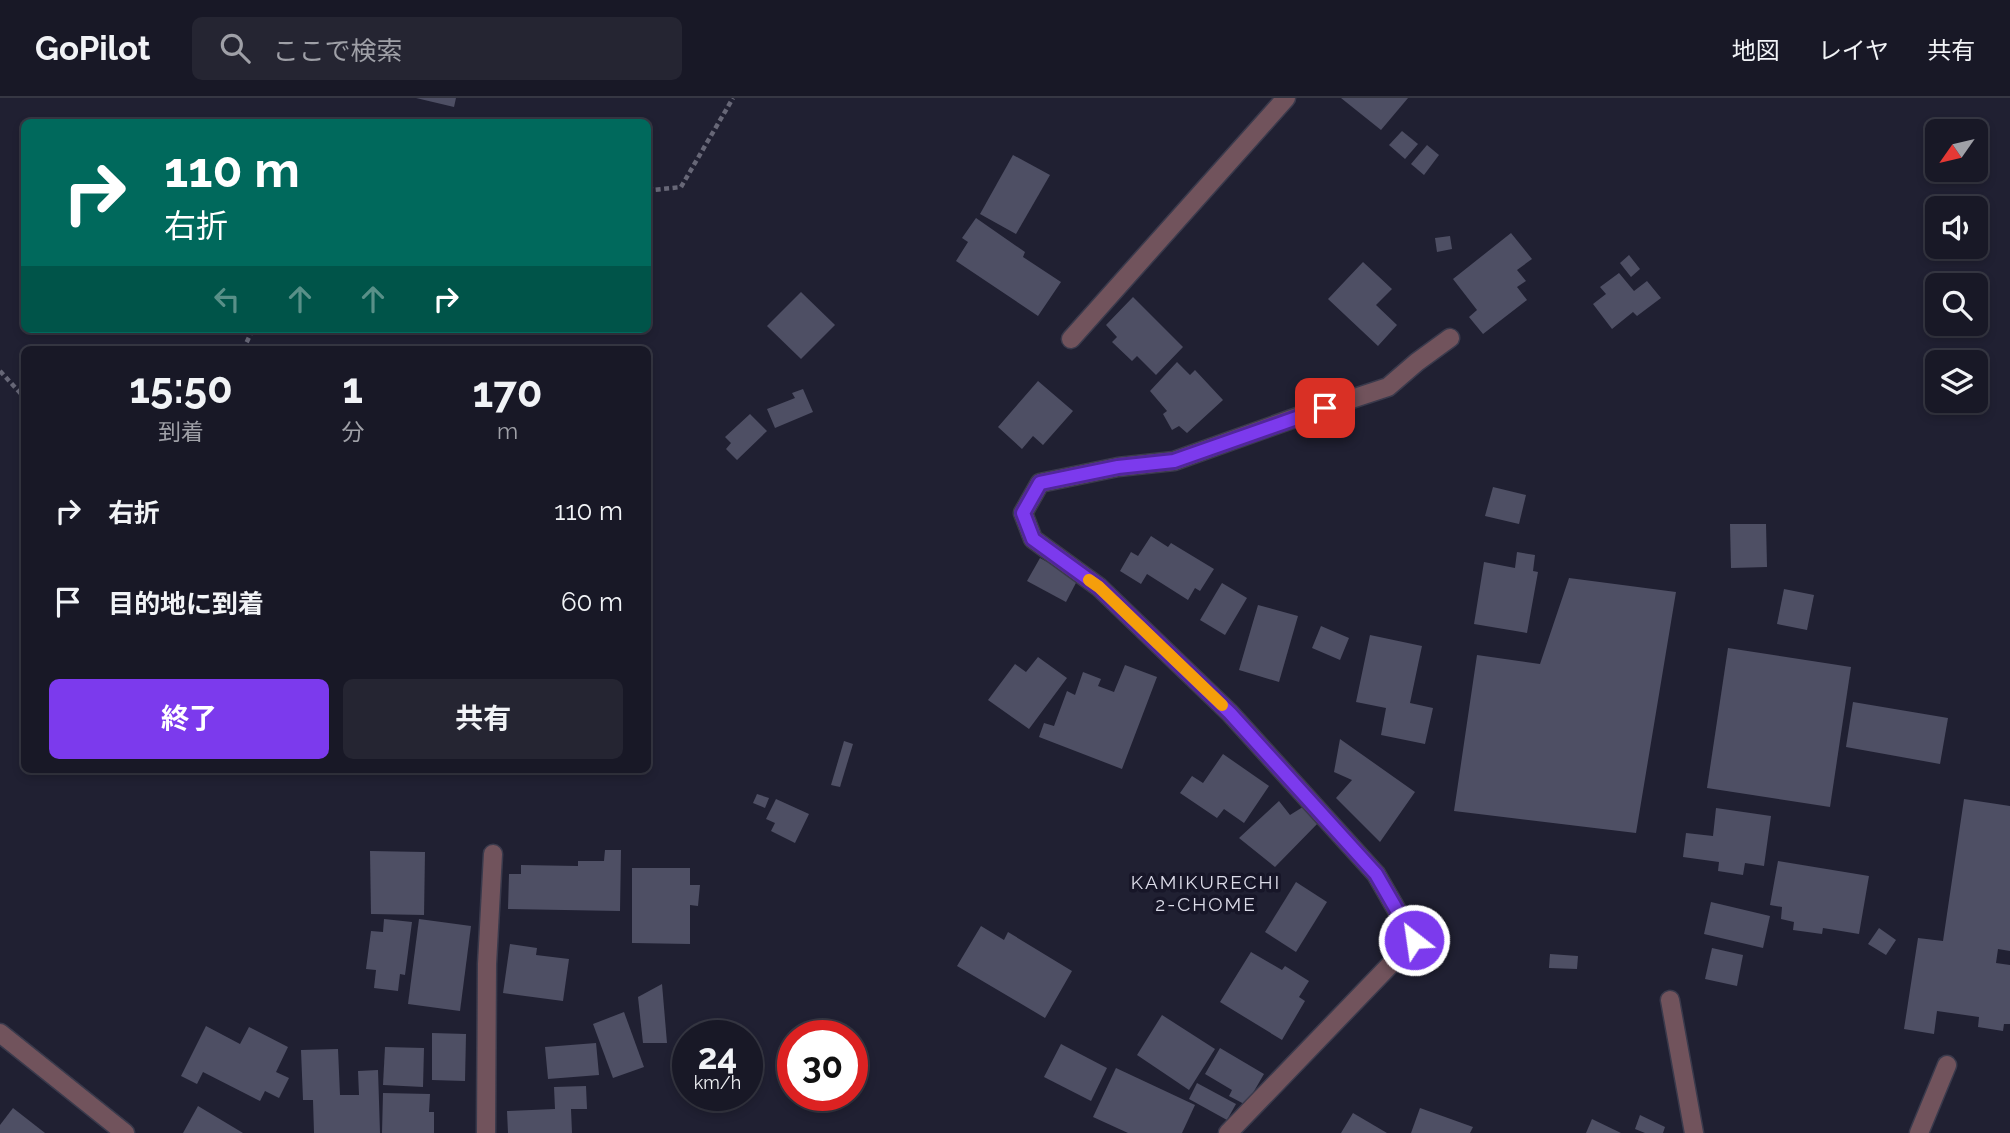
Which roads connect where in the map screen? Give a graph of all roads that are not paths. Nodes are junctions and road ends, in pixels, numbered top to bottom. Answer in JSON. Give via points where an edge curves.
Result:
{"nodes":[{"id":1,"x":1286,"y":98,"type":"edge"},
{"id":2,"x":1450,"y":338,"type":"dead end"},
{"id":3,"x":1071,"y":339,"type":"dead end"},
{"id":4,"x":493,"y":854,"type":"dead end"},
{"id":5,"x":1670,"y":1000,"type":"dead end"},
{"id":6,"x":0,"y":1032,"type":"edge"},
{"id":7,"x":1947,"y":1065,"type":"dead end"},
{"id":8,"x":125,"y":1133,"type":"edge"},
{"id":9,"x":486,"y":1133,"type":"edge"},
{"id":10,"x":1228,"y":1133,"type":"edge"},
{"id":11,"x":1694,"y":1133,"type":"edge"},
{"id":12,"x":1919,"y":1133,"type":"edge"}],
"edges":[{"from":1,"to":3,"type":"street"},
{"from":2,"to":10,"type":"street","via":[[1388,387],[1174,461],[1040,483],[1023,513],[1033,539],[1099,587],[1230,713],[1376,874],[1414,940]]},
{"from":4,"to":9,"type":"street"},
{"from":5,"to":11,"type":"street"},
{"from":6,"to":8,"type":"street"},
{"from":7,"to":12,"type":"street"}]}
